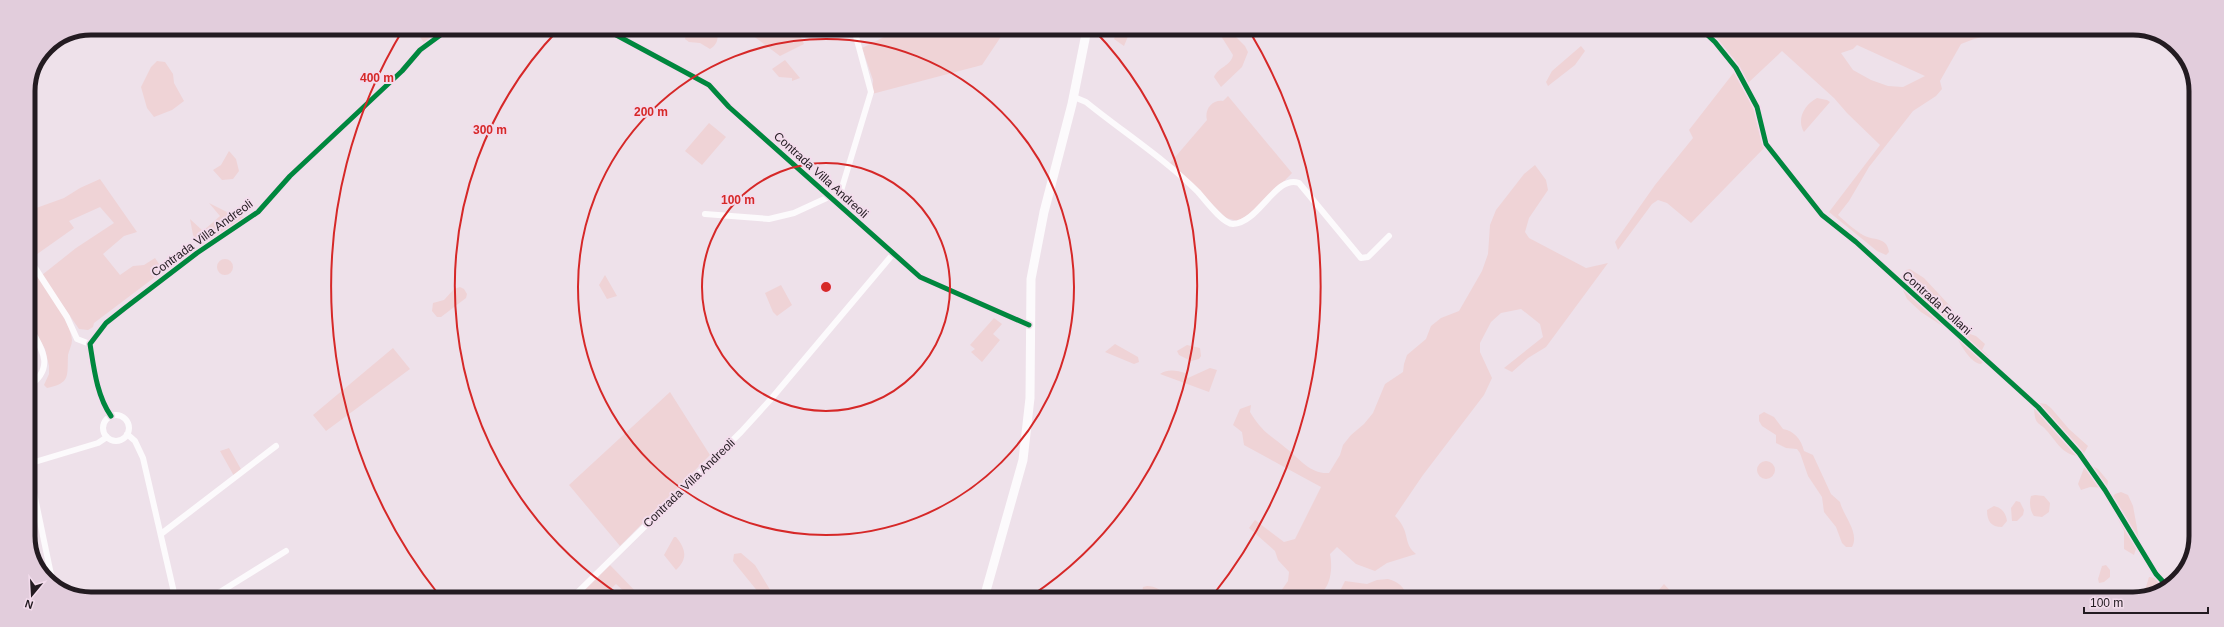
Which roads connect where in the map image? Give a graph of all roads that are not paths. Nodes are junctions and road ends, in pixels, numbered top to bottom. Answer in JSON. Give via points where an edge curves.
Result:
{"nodes":[{"id":1,"x":440,"y":35,"type":"edge"},
{"id":2,"x":618,"y":35,"type":"edge"},
{"id":3,"x":856,"y":35,"type":"edge"},
{"id":4,"x":1086,"y":35,"type":"edge"},
{"id":5,"x":1707,"y":35,"type":"edge"},
{"id":6,"x":1074,"y":97,"type":"junction"},
{"id":7,"x":831,"y":196,"type":"junction"},
{"id":8,"x":837,"y":204,"type":"junction"},
{"id":9,"x":705,"y":214,"type":"dead end"},
{"id":10,"x":1389,"y":236,"type":"dead end"},
{"id":11,"x":893,"y":254,"type":"junction"},
{"id":12,"x":35,"y":268,"type":"edge"},
{"id":13,"x":1030,"y":325,"type":"junction"},
{"id":14,"x":35,"y":338,"type":"edge"},
{"id":15,"x":90,"y":344,"type":"junction"},
{"id":16,"x":35,"y":382,"type":"edge"},
{"id":17,"x":111,"y":416,"type":"junction"},
{"id":18,"x":127,"y":434,"type":"junction"},
{"id":19,"x":107,"y":437,"type":"junction"},
{"id":20,"x":276,"y":446,"type":"dead end"},
{"id":21,"x":35,"y":462,"type":"edge"},
{"id":22,"x":35,"y":498,"type":"edge"},
{"id":23,"x":161,"y":534,"type":"junction"},
{"id":24,"x":286,"y":551,"type":"dead end"},
{"id":25,"x":51,"y":575,"type":"edge"},
{"id":26,"x":2164,"y":583,"type":"edge"},
{"id":27,"x":174,"y":592,"type":"edge"},
{"id":28,"x":220,"y":592,"type":"edge"},
{"id":29,"x":578,"y":592,"type":"edge"},
{"id":30,"x":986,"y":592,"type":"edge"}],
"edges":[{"from":1,"to":15,"type":"street","name":"Contrada Villa Andreoli","via":[[420,50],[402,71],[290,176],[258,212],[125,308],[106,323]]},
{"from":2,"to":7,"type":"street","name":"Contrada Villa Andreoli","via":[[709,85],[729,107]]},
{"from":3,"to":8,"type":"street","via":[[871,92]]},
{"from":4,"to":6,"type":"main road"},
{"from":5,"to":26,"type":"street","name":"Contrada Follani","via":[[1736,68],[1757,107],[1766,144],[1822,215],[1856,242],[2038,407],[2083,459]]},
{"from":6,"to":10,"type":"street","via":[[1086,102],[1174,170],[1231,224],[1242,223],[1284,184],[1294,181],[1299,183],[1361,258],[1368,257]]},
{"from":6,"to":13,"type":"main road","via":[[1044,212],[1031,279]]},
{"from":7,"to":8,"type":"street","name":"Contrada Villa Andreoli"},
{"from":7,"to":9,"type":"street","via":[[794,212],[769,219]]},
{"from":8,"to":11,"type":"street","name":"Contrada Villa Andreoli"},
{"from":11,"to":13,"type":"street","name":"Contrada Villa Andreoli","via":[[920,277]]},
{"from":11,"to":29,"type":"street","name":"Contrada Villa Andreoli","via":[[743,430]]},
{"from":12,"to":15,"type":"street","via":[[67,317],[77,339]]},
{"from":13,"to":30,"type":"main road","via":[[1030,398],[1024,460]]},
{"from":14,"to":16,"type":"street","via":[[43,353],[44,365],[40,378]]},
{"from":15,"to":17,"type":"street","via":[[104,406]]},
{"from":17,"to":18,"type":"street","via":[[120,416],[126,420],[129,428]]},
{"from":17,"to":19,"type":"street","via":[[104,424]]},
{"from":18,"to":19,"type":"street","via":[[116,441]]},
{"from":18,"to":23,"type":"street","via":[[135,441],[143,458]]},
{"from":19,"to":21,"type":"street","via":[[98,443]]},
{"from":20,"to":23,"type":"street"},
{"from":22,"to":25,"type":"street"},
{"from":23,"to":27,"type":"street"},
{"from":24,"to":28,"type":"street"}]}
